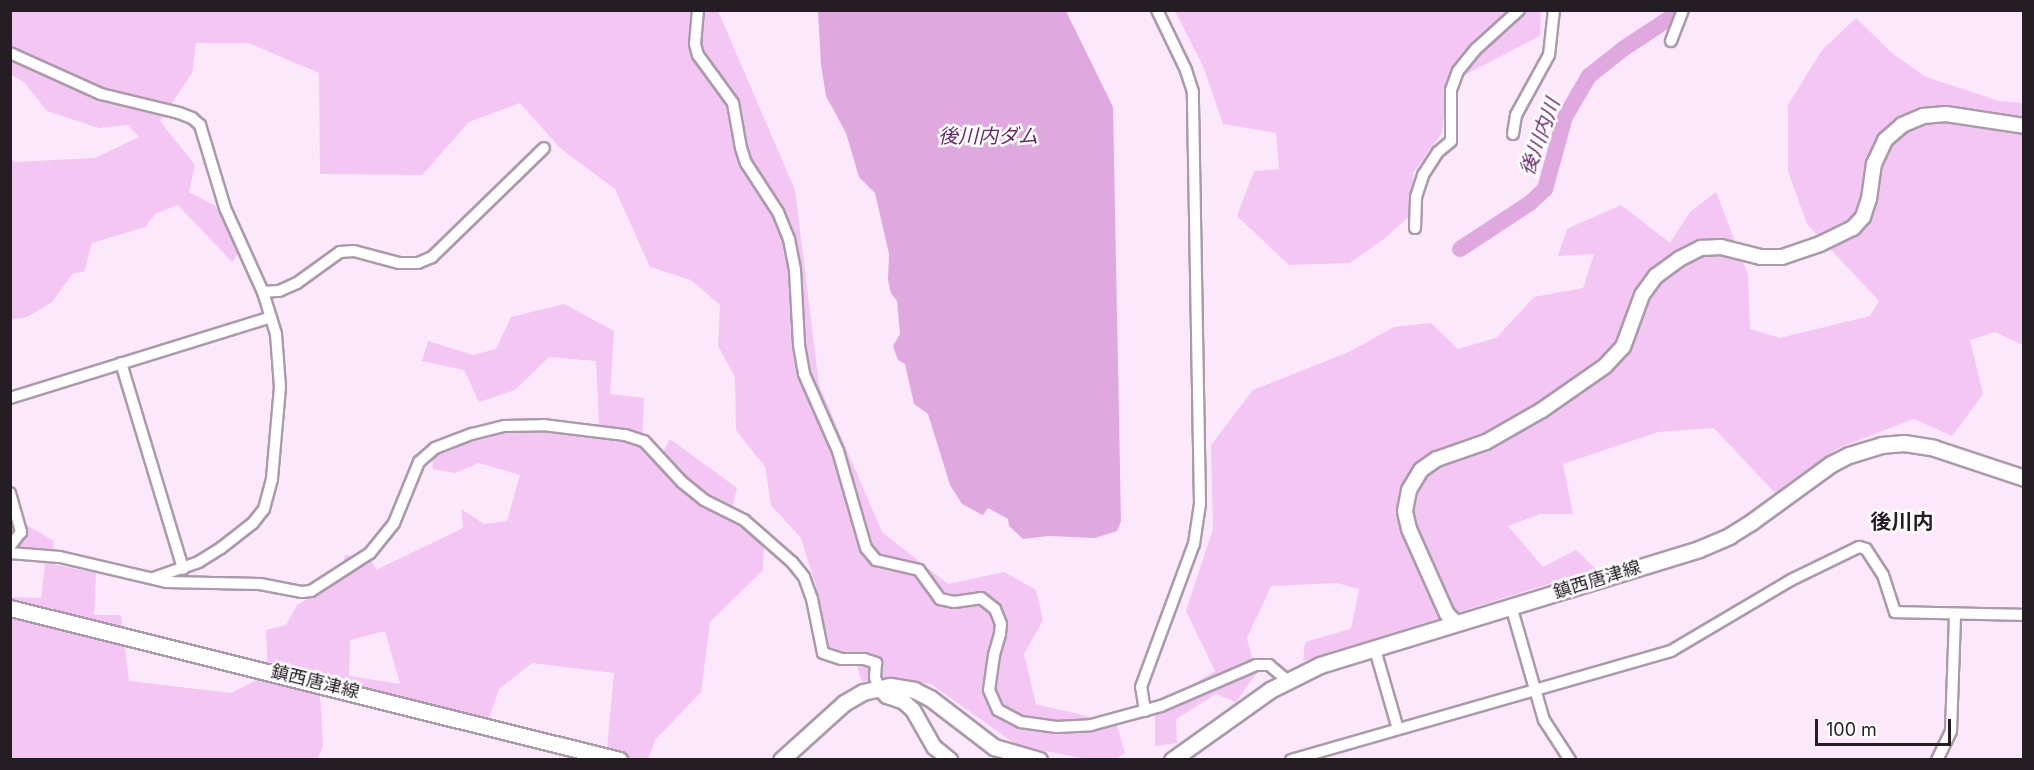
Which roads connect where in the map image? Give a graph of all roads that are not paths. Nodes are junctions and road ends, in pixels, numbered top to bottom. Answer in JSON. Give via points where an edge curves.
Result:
{"nodes":[{"id":1,"x":698,"y":10,"type":"edge"},
{"id":2,"x":1157,"y":10,"type":"edge"},
{"id":3,"x":1519,"y":10,"type":"edge"},
{"id":4,"x":1554,"y":10,"type":"edge"},
{"id":5,"x":1683,"y":10,"type":"edge"},
{"id":6,"x":1671,"y":41,"type":"dead end"},
{"id":7,"x":10,"y":53,"type":"edge"},
{"id":8,"x":2024,"y":126,"type":"edge"},
{"id":9,"x":1514,"y":129,"type":"dead end"},
{"id":10,"x":544,"y":148,"type":"dead end"},
{"id":11,"x":1415,"y":228,"type":"dead end"},
{"id":12,"x":263,"y":292,"type":"junction"},
{"id":13,"x":272,"y":317,"type":"junction"},
{"id":14,"x":121,"y":363,"type":"junction"},
{"id":15,"x":10,"y":398,"type":"edge"},
{"id":16,"x":2024,"y":478,"type":"edge"},
{"id":17,"x":10,"y":493,"type":"edge"},
{"id":18,"x":10,"y":546,"type":"edge"},
{"id":19,"x":10,"y":553,"type":"edge"},
{"id":20,"x":183,"y":569,"type":"junction"},
{"id":21,"x":153,"y":578,"type":"junction"},
{"id":22,"x":1511,"y":606,"type":"junction"},
{"id":23,"x":10,"y":608,"type":"edge"},
{"id":24,"x":1955,"y":615,"type":"junction"},
{"id":25,"x":2024,"y":615,"type":"edge"},
{"id":26,"x":1456,"y":623,"type":"junction"},
{"id":27,"x":1376,"y":653,"type":"dead end"},
{"id":28,"x":1287,"y":680,"type":"junction"},
{"id":29,"x":878,"y":687,"type":"junction"},
{"id":30,"x":1533,"y":690,"type":"junction"},
{"id":31,"x":1145,"y":711,"type":"junction"},
{"id":32,"x":1398,"y":729,"type":"junction"},
{"id":33,"x":619,"y":759,"type":"edge"},
{"id":34,"x":781,"y":759,"type":"edge"},
{"id":35,"x":950,"y":759,"type":"edge"},
{"id":36,"x":1039,"y":759,"type":"edge"},
{"id":37,"x":1176,"y":759,"type":"edge"},
{"id":38,"x":1291,"y":759,"type":"edge"},
{"id":39,"x":1570,"y":759,"type":"edge"},
{"id":40,"x":1937,"y":759,"type":"edge"}],
"edges":[{"from":1,"to":31,"type":"street","via":[[698,55],[733,103],[746,163],[778,212],[789,239],[804,374],[838,451],[866,548],[876,560],[919,570],[940,599],[954,602],[981,598],[995,609],[1001,624],[989,690],[991,701],[1008,718],[1057,727],[1091,725]]},
{"from":2,"to":31,"type":"street","via":[[1193,92],[1199,523],[1140,687]]},
{"from":3,"to":11,"type":"street","via":[[1458,71],[1451,90],[1450,141],[1423,175],[1416,197]]},
{"from":4,"to":9,"type":"street","via":[[1549,55],[1516,115]]},
{"from":5,"to":6,"type":"street"},
{"from":7,"to":12,"type":"street","via":[[100,94],[192,118],[205,136],[225,208]]},
{"from":8,"to":26,"type":"street","via":[[1946,114],[1923,116],[1902,125],[1885,140],[1874,165],[1863,217],[1853,228],[1782,256],[1761,257],[1720,247],[1701,249],[1679,259],[1656,276],[1642,295],[1623,347],[1605,366],[1542,410],[1486,442],[1437,459],[1421,470],[1409,490],[1405,511],[1409,529],[1447,614]]},
{"from":10,"to":12,"type":"street","via":[[432,257],[418,263],[399,263],[354,251],[340,252],[297,283],[279,291]]},
{"from":12,"to":13,"type":"street"},
{"from":13,"to":14,"type":"street"},
{"from":13,"to":20,"type":"street","via":[[280,357],[280,387],[269,496],[253,523],[221,549]]},
{"from":14,"to":15,"type":"street"},
{"from":14,"to":20,"type":"street"},
{"from":16,"to":22,"type":"main road","name":"鎮西唐津線","via":[[1934,448],[1904,443],[1881,445],[1831,464],[1729,536]]},
{"from":17,"to":18,"type":"street","via":[[21,532]]},
{"from":19,"to":21,"type":"street","via":[[60,557]]},
{"from":20,"to":21,"type":"street"},
{"from":21,"to":29,"type":"street","via":[[311,591],[370,553],[394,523],[419,462],[435,448],[504,426],[543,424],[625,435],[644,441],[704,500],[744,520],[792,562],[804,577],[812,599],[823,653],[876,663]]},
{"from":22,"to":26,"type":"main road","name":"鎮西唐津線"},
{"from":22,"to":30,"type":"street"},
{"from":23,"to":33,"type":"main road","name":"鎮西唐津線"},
{"from":24,"to":25,"type":"street"},
{"from":24,"to":30,"type":"street","via":[[1895,612],[1883,575],[1866,549],[1859,547],[1791,580],[1671,651]]},
{"from":24,"to":40,"type":"street","via":[[1951,731]]},
{"from":26,"to":28,"type":"main road","name":"鎮西唐津線","via":[[1320,665]]},
{"from":27,"to":32,"type":"street"},
{"from":28,"to":31,"type":"street","via":[[1269,665],[1256,665]]},
{"from":28,"to":37,"type":"main road","name":"鎮西唐津線"},
{"from":29,"to":34,"type":"main road","via":[[844,703]]},
{"from":29,"to":35,"type":"street","via":[[913,710],[934,747]]},
{"from":29,"to":36,"type":"main road","via":[[914,690],[994,747]]},
{"from":30,"to":32,"type":"street"},
{"from":30,"to":39,"type":"street","via":[[1544,720]]},
{"from":32,"to":38,"type":"street"}]}
